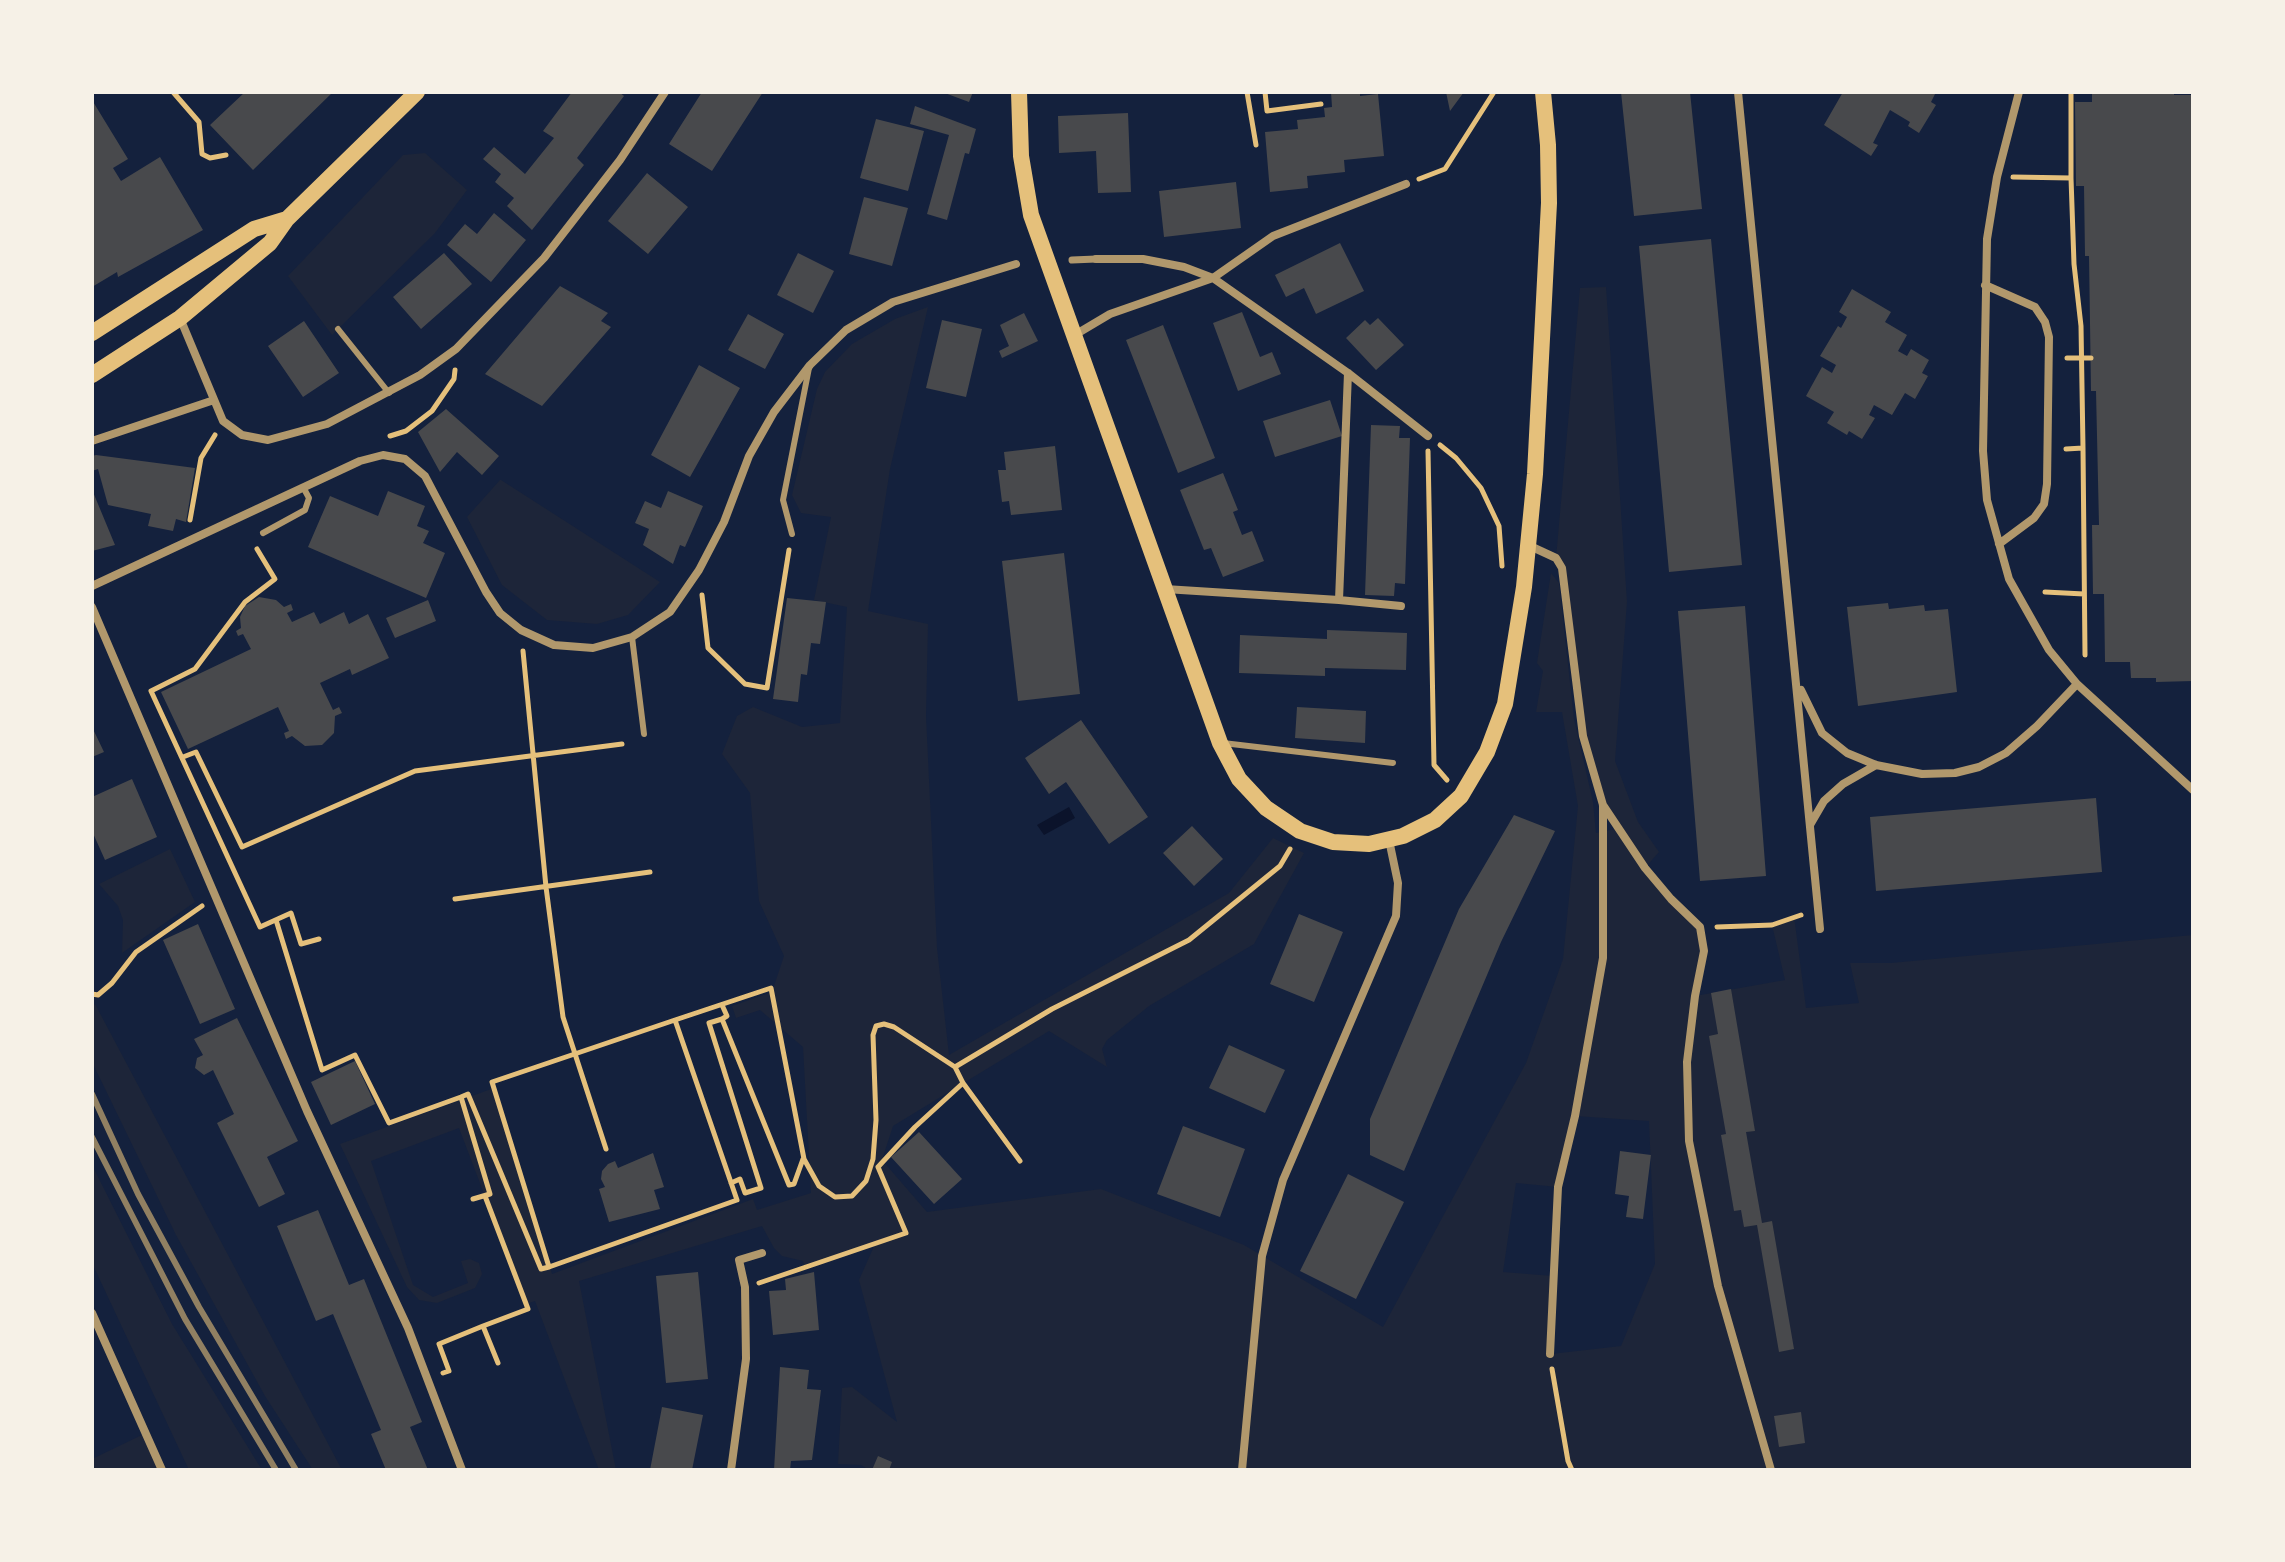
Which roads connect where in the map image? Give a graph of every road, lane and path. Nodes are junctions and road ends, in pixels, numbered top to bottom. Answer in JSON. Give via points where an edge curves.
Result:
{"nodes":[{"id":1,"x":173,"y":92,"type":"edge"},
{"id":2,"x":417,"y":92,"type":"edge"},
{"id":3,"x":665,"y":92,"type":"edge"},
{"id":4,"x":1019,"y":92,"type":"edge"},
{"id":5,"x":1247,"y":92,"type":"edge"},
{"id":6,"x":1265,"y":92,"type":"edge"},
{"id":7,"x":1494,"y":92,"type":"edge"},
{"id":8,"x":1543,"y":92,"type":"edge"},
{"id":9,"x":1738,"y":92,"type":"edge"},
{"id":10,"x":2019,"y":92,"type":"edge"},
{"id":11,"x":2071,"y":92,"type":"edge"},
{"id":12,"x":1321,"y":104,"type":"dead end"},
{"id":13,"x":1256,"y":145,"type":"dead end"},
{"id":14,"x":226,"y":155,"type":"dead end"},
{"id":15,"x":1997,"y":177,"type":"junction"},
{"id":16,"x":2071,"y":178,"type":"junction"},
{"id":17,"x":1406,"y":184,"type":"joint"},
{"id":18,"x":287,"y":219,"type":"junction"},
{"id":19,"x":1096,"y":259,"type":"joint"},
{"id":20,"x":1072,"y":260,"type":"dead end"},
{"id":21,"x":1016,"y":264,"type":"dead end"},
{"id":22,"x":1213,"y":278,"type":"junction"},
{"id":23,"x":1985,"y":285,"type":"junction"},
{"id":24,"x":180,"y":318,"type":"junction"},
{"id":25,"x":2067,"y":326,"type":"dead end"},
{"id":26,"x":2081,"y":326,"type":"junction"},
{"id":27,"x":338,"y":329,"type":"dead end"},
{"id":28,"x":92,"y":333,"type":"edge"},
{"id":29,"x":1072,"y":336,"type":"junction"},
{"id":30,"x":456,"y":349,"type":"junction"},
{"id":31,"x":2067,"y":358,"type":"dead end"},
{"id":32,"x":2082,"y":358,"type":"junction"},
{"id":33,"x":2091,"y":358,"type":"dead end"},
{"id":34,"x":810,"y":365,"type":"junction"},
{"id":35,"x":1348,"y":373,"type":"junction"},
{"id":36,"x":92,"y":375,"type":"edge"},
{"id":37,"x":389,"y":393,"type":"junction"},
{"id":38,"x":214,"y":400,"type":"junction"},
{"id":39,"x":223,"y":421,"type":"junction"},
{"id":40,"x":1428,"y":436,"type":"junction"},
{"id":41,"x":382,"y":439,"type":"dead end"},
{"id":42,"x":92,"y":441,"type":"edge"},
{"id":43,"x":2083,"y":448,"type":"junction"},
{"id":44,"x":2066,"y":449,"type":"dead end"},
{"id":45,"x":303,"y":487,"type":"junction"},
{"id":46,"x":263,"y":533,"type":"joint"},
{"id":47,"x":792,"y":534,"type":"joint"},
{"id":48,"x":186,"y":541,"type":"junction"},
{"id":49,"x":1999,"y":544,"type":"junction"},
{"id":50,"x":1530,"y":546,"type":"junction"},
{"id":51,"x":1502,"y":566,"type":"dead end"},
{"id":52,"x":699,"y":570,"type":"junction"},
{"id":53,"x":92,"y":586,"type":"edge"},
{"id":54,"x":1164,"y":589,"type":"junction"},
{"id":55,"x":2045,"y":592,"type":"dead end"},
{"id":56,"x":2085,"y":594,"type":"junction"},
{"id":57,"x":1339,"y":600,"type":"junction"},
{"id":58,"x":1401,"y":606,"type":"dead end"},
{"id":59,"x":92,"y":607,"type":"edge"},
{"id":60,"x":521,"y":630,"type":"junction"},
{"id":61,"x":632,"y":637,"type":"junction"},
{"id":62,"x":2085,"y":655,"type":"dead end"},
{"id":63,"x":1794,"y":662,"type":"junction"},
{"id":64,"x":2077,"y":684,"type":"junction"},
{"id":65,"x":644,"y":734,"type":"dead end"},
{"id":66,"x":1220,"y":743,"type":"junction"},
{"id":67,"x":622,"y":744,"type":"dead end"},
{"id":68,"x":183,"y":757,"type":"junction"},
{"id":69,"x":534,"y":757,"type":"junction"},
{"id":70,"x":1393,"y":763,"type":"dead end"},
{"id":71,"x":1876,"y":765,"type":"junction"},
{"id":72,"x":2193,"y":790,"type":"edge"},
{"id":73,"x":1461,"y":796,"type":"junction"},
{"id":74,"x":1603,"y":805,"type":"junction"},
{"id":75,"x":1810,"y":826,"type":"junction"},
{"id":76,"x":1300,"y":831,"type":"junction"},
{"id":77,"x":1389,"y":840,"type":"junction"},
{"id":78,"x":650,"y":872,"type":"dead end"},
{"id":79,"x":546,"y":887,"type":"junction"},
{"id":80,"x":455,"y":899,"type":"dead end"},
{"id":81,"x":198,"y":909,"type":"dead end"},
{"id":82,"x":1818,"y":913,"type":"junction"},
{"id":83,"x":276,"y":920,"type":"junction"},
{"id":84,"x":1700,"y":927,"type":"junction"},
{"id":85,"x":1820,"y":929,"type":"dead end"},
{"id":86,"x":319,"y":939,"type":"dead end"},
{"id":87,"x":92,"y":994,"type":"edge"},
{"id":88,"x":722,"y":1005,"type":"junction"},
{"id":89,"x":722,"y":1019,"type":"junction"},
{"id":90,"x":675,"y":1020,"type":"junction"},
{"id":91,"x":575,"y":1052,"type":"junction"},
{"id":92,"x":955,"y":1067,"type":"junction"},
{"id":93,"x":963,"y":1083,"type":"junction"},
{"id":94,"x":461,"y":1097,"type":"junction"},
{"id":95,"x":606,"y":1149,"type":"dead end"},
{"id":96,"x":804,"y":1159,"type":"junction"},
{"id":97,"x":873,"y":1159,"type":"junction"},
{"id":98,"x":1020,"y":1161,"type":"dead end"},
{"id":99,"x":878,"y":1167,"type":"junction"},
{"id":100,"x":731,"y":1183,"type":"junction"},
{"id":101,"x":485,"y":1196,"type":"junction"},
{"id":102,"x":473,"y":1199,"type":"dead end"},
{"id":103,"x":762,"y":1253,"type":"dead end"},
{"id":104,"x":549,"y":1267,"type":"junction"},
{"id":105,"x":745,"y":1287,"type":"junction"},
{"id":106,"x":92,"y":1313,"type":"edge"},
{"id":107,"x":483,"y":1326,"type":"junction"},
{"id":108,"x":1550,"y":1354,"type":"joint"},
{"id":109,"x":498,"y":1363,"type":"dead end"},
{"id":110,"x":449,"y":1371,"type":"dead end"},
{"id":111,"x":162,"y":1470,"type":"edge"},
{"id":112,"x":462,"y":1470,"type":"edge"},
{"id":113,"x":731,"y":1470,"type":"edge"},
{"id":114,"x":1242,"y":1470,"type":"edge"},
{"id":115,"x":1572,"y":1470,"type":"edge"},
{"id":116,"x":1771,"y":1470,"type":"edge"}],
"edges":[{"from":1,"to":14,"type":"path","via":[[199,122],[202,154]]},
{"from":2,"to":18,"type":"main road"},
{"from":3,"to":30,"type":"street","via":[[544,258]]},
{"from":4,"to":29,"type":"main road","via":[[1021,156],[1031,215]]},
{"from":5,"to":13,"type":"path"},
{"from":6,"to":12,"type":"path","via":[[1267,111]]},
{"from":7,"to":17,"type":"path","via":[[1445,169]]},
{"from":8,"to":50,"type":"main road","via":[[1547,255]]},
{"from":9,"to":63,"type":"street"},
{"from":10,"to":15,"type":"street"},
{"from":11,"to":16,"type":"path"},
{"from":15,"to":16,"type":"path"},
{"from":15,"to":23,"type":"street"},
{"from":16,"to":26,"type":"path"},
{"from":17,"to":22,"type":"street","via":[[1273,236]]},
{"from":18,"to":24,"type":"main road","via":[[270,243]]},
{"from":18,"to":28,"type":"main road","via":[[254,229]]},
{"from":19,"to":20,"type":"street"},
{"from":19,"to":22,"type":"street","via":[[1143,259]]},
{"from":21,"to":34,"type":"street","via":[[893,302],[846,330]]},
{"from":22,"to":29,"type":"street","via":[[1110,314]]},
{"from":22,"to":35,"type":"street"},
{"from":23,"to":49,"type":"street","via":[[1983,451],[1987,500]]},
{"from":23,"to":49,"type":"street","via":[[2035,307],[2049,337],[2044,504]]},
{"from":24,"to":36,"type":"main road"},
{"from":24,"to":38,"type":"street"},
{"from":25,"to":26,"type":"path"},
{"from":26,"to":32,"type":"path"},
{"from":27,"to":37,"type":"lane"},
{"from":29,"to":54,"type":"main road"},
{"from":30,"to":37,"type":"street"},
{"from":30,"to":41,"type":"path","via":[[454,379],[432,411],[406,431]]},
{"from":31,"to":32,"type":"path"},
{"from":32,"to":33,"type":"path"},
{"from":32,"to":43,"type":"path"},
{"from":34,"to":47,"type":"lane","via":[[783,500]]},
{"from":34,"to":52,"type":"street","via":[[749,456]]},
{"from":35,"to":40,"type":"street"},
{"from":35,"to":57,"type":"street"},
{"from":37,"to":39,"type":"street","via":[[327,424],[268,440],[242,435]]},
{"from":38,"to":39,"type":"street"},
{"from":38,"to":42,"type":"street"},
{"from":39,"to":48,"type":"path","via":[[201,458]]},
{"from":40,"to":51,"type":"path","via":[[1481,488],[1499,526]]},
{"from":40,"to":73,"type":"path","via":[[1434,765]]},
{"from":43,"to":44,"type":"path"},
{"from":43,"to":56,"type":"path"},
{"from":45,"to":46,"type":"lane","via":[[309,498],[305,510]]},
{"from":45,"to":48,"type":"street"},
{"from":45,"to":60,"type":"street","via":[[360,461],[383,455],[405,459],[425,476],[500,613]]},
{"from":46,"to":68,"type":"path","via":[[251,540],[275,579],[245,602],[195,669],[151,691]]},
{"from":47,"to":52,"type":"path","via":[[767,688],[745,684],[708,648]]},
{"from":48,"to":53,"type":"street"},
{"from":49,"to":64,"type":"street","via":[[2029,619]]},
{"from":50,"to":73,"type":"main road","via":[[1505,704],[1487,752]]},
{"from":50,"to":74,"type":"street","via":[[1556,558],[1562,568],[1583,736]]},
{"from":52,"to":61,"type":"street","via":[[670,612]]},
{"from":54,"to":57,"type":"street"},
{"from":54,"to":66,"type":"main road"},
{"from":55,"to":56,"type":"path"},
{"from":56,"to":62,"type":"path"},
{"from":57,"to":58,"type":"street"},
{"from":59,"to":112,"type":"street","via":[[307,1111],[408,1328]]},
{"from":60,"to":61,"type":"street","via":[[554,645],[593,648]]},
{"from":60,"to":69,"type":"path"},
{"from":61,"to":65,"type":"lane"},
{"from":63,"to":71,"type":"street","via":[[1803,699],[1822,733],[1847,753]]},
{"from":63,"to":75,"type":"street"},
{"from":64,"to":71,"type":"street","via":[[2006,753],[1979,767],[1922,774]]},
{"from":64,"to":72,"type":"street"},
{"from":66,"to":70,"type":"lane"},
{"from":66,"to":76,"type":"main road","via":[[1248,789]]},
{"from":67,"to":69,"type":"path"},
{"from":68,"to":69,"type":"path","via":[[196,752],[242,847],[415,771]]},
{"from":68,"to":83,"type":"path","via":[[260,927]]},
{"from":69,"to":79,"type":"path"},
{"from":71,"to":75,"type":"street","via":[[1824,801]]},
{"from":73,"to":77,"type":"main road","via":[[1435,820]]},
{"from":74,"to":84,"type":"street","via":[[1645,868]]},
{"from":74,"to":108,"type":"street","via":[[1603,958],[1558,1187]]},
{"from":75,"to":82,"type":"street"},
{"from":76,"to":77,"type":"main road","via":[[1333,842]]},
{"from":76,"to":92,"type":"path","via":[[1280,866],[1189,940],[1052,1009]]},
{"from":77,"to":114,"type":"street","via":[[1398,883],[1396,916],[1283,1180],[1262,1256]]},
{"from":78,"to":79,"type":"path"},
{"from":79,"to":80,"type":"path"},
{"from":79,"to":91,"type":"path","via":[[563,1017]]},
{"from":81,"to":87,"type":"path","via":[[136,952],[112,983]]},
{"from":82,"to":84,"type":"path","via":[[1763,926]]},
{"from":82,"to":85,"type":"street"},
{"from":83,"to":86,"type":"path","via":[[291,913],[301,944]]},
{"from":83,"to":94,"type":"path","via":[[322,1070],[355,1055],[389,1123]]},
{"from":84,"to":116,"type":"street","via":[[1704,951],[1687,1062],[1689,1141],[1718,1286]]},
{"from":88,"to":89,"type":"path","via":[[727,1016]]},
{"from":88,"to":90,"type":"path"},
{"from":88,"to":96,"type":"path","via":[[771,988]]},
{"from":89,"to":96,"type":"path","via":[[789,1185]]},
{"from":89,"to":100,"type":"path","via":[[709,1023],[761,1188],[745,1193],[740,1179]]},
{"from":90,"to":91,"type":"path"},
{"from":90,"to":100,"type":"path"},
{"from":91,"to":95,"type":"path"},
{"from":91,"to":104,"type":"path","via":[[492,1082]]},
{"from":92,"to":93,"type":"path"},
{"from":92,"to":97,"type":"path","via":[[894,1027],[876,1026]]},
{"from":93,"to":98,"type":"path"},
{"from":93,"to":99,"type":"path"},
{"from":94,"to":101,"type":"path","via":[[490,1194]]},
{"from":94,"to":104,"type":"path","via":[[468,1094],[541,1269]]},
{"from":96,"to":97,"type":"path","via":[[819,1186],[835,1197],[852,1196],[866,1181]]},
{"from":97,"to":99,"type":"path"},
{"from":99,"to":105,"type":"path","via":[[906,1233]]},
{"from":100,"to":104,"type":"path","via":[[737,1200]]},
{"from":101,"to":102,"type":"path"},
{"from":101,"to":107,"type":"path","via":[[528,1309]]},
{"from":103,"to":105,"type":"street","via":[[739,1260]]},
{"from":105,"to":113,"type":"street","via":[[746,1359]]},
{"from":106,"to":111,"type":"street"},
{"from":107,"to":109,"type":"path"},
{"from":107,"to":110,"type":"path","via":[[439,1344]]},
{"from":108,"to":115,"type":"path"}]}
